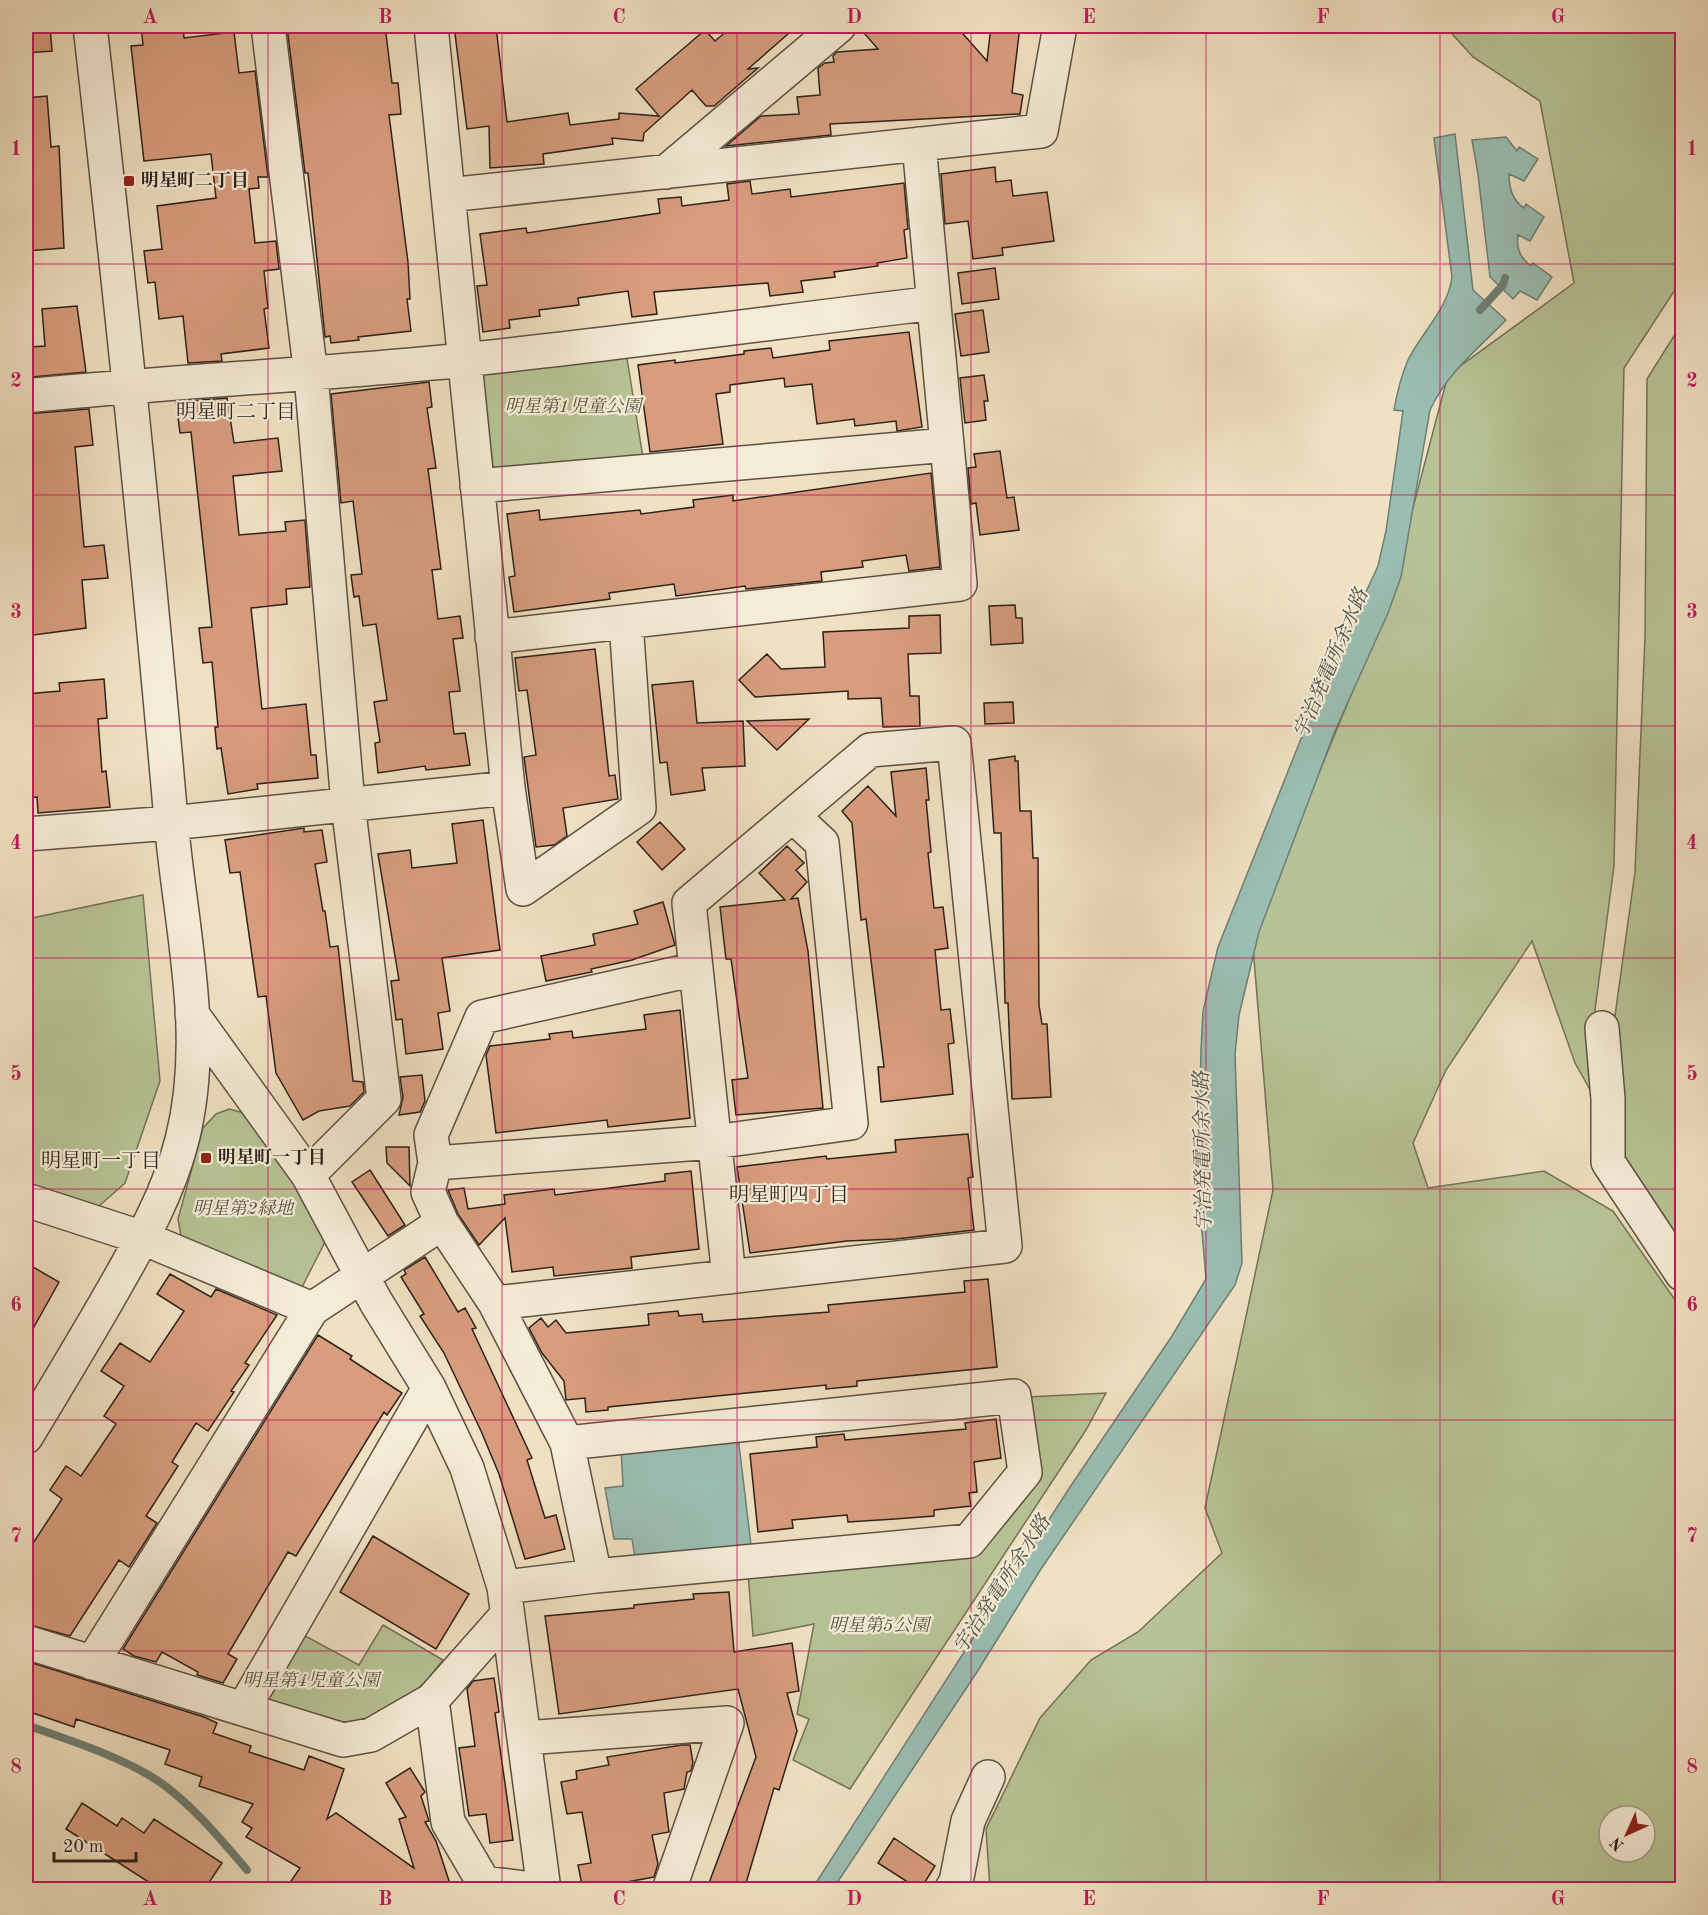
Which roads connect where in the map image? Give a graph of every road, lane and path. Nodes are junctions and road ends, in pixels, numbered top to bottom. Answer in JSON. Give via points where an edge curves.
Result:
{"nodes":[{"id":1,"x":90,"y":26,"type":"edge"},
{"id":2,"x":268,"y":26,"type":"edge"},
{"id":3,"x":431,"y":26,"type":"edge"},
{"id":4,"x":839,"y":26,"type":"edge"},
{"id":5,"x":1060,"y":26,"type":"edge"},
{"id":6,"x":919,"y":144,"type":"junction"},
{"id":7,"x":666,"y":172,"type":"junction"},
{"id":8,"x":448,"y":195,"type":"junction"},
{"id":9,"x":934,"y":303,"type":"junction"},
{"id":10,"x":464,"y":360,"type":"junction"},
{"id":11,"x":311,"y":375,"type":"junction"},
{"id":12,"x":131,"y":385,"type":"junction"},
{"id":13,"x":26,"y":396,"type":"edge"},
{"id":14,"x":947,"y":445,"type":"junction"},
{"id":15,"x":477,"y":486,"type":"junction"},
{"id":16,"x":626,"y":622,"type":"junction"},
{"id":17,"x":492,"y":637,"type":"junction"},
{"id":18,"x":508,"y":788,"type":"junction"},
{"id":19,"x":348,"y":804,"type":"junction"},
{"id":20,"x":793,"y":816,"type":"junction"},
{"id":21,"x":171,"y":823,"type":"junction"},
{"id":22,"x":26,"y":834,"type":"edge"},
{"id":23,"x":696,"y":969,"type":"junction"},
{"id":24,"x":192,"y":1014,"type":"junction"},
{"id":25,"x":1602,"y":1028,"type":"dead end"},
{"id":26,"x":714,"y":1142,"type":"junction"},
{"id":27,"x":435,"y":1162,"type":"junction"},
{"id":28,"x":308,"y":1175,"type":"junction"},
{"id":29,"x":26,"y":1200,"type":"edge"},
{"id":30,"x":442,"y":1223,"type":"junction"},
{"id":31,"x":143,"y":1238,"type":"junction"},
{"id":32,"x":1683,"y":1274,"type":"edge"},
{"id":33,"x":365,"y":1276,"type":"junction"},
{"id":34,"x":729,"y":1276,"type":"junction"},
{"id":35,"x":495,"y":1303,"type":"junction"},
{"id":36,"x":312,"y":1308,"type":"junction"},
{"id":37,"x":429,"y":1388,"type":"junction"},
{"id":38,"x":26,"y":1437,"type":"edge"},
{"id":39,"x":567,"y":1443,"type":"junction"},
{"id":40,"x":595,"y":1576,"type":"junction"},
{"id":41,"x":505,"y":1601,"type":"junction"},
{"id":42,"x":26,"y":1642,"type":"edge"},
{"id":43,"x":92,"y":1663,"type":"junction"},
{"id":44,"x":432,"y":1700,"type":"junction"},
{"id":45,"x":243,"y":1708,"type":"junction"},
{"id":46,"x":525,"y":1738,"type":"junction"},
{"id":47,"x":988,"y":1777,"type":"dead end"},
{"id":48,"x":542,"y":1890,"type":"edge"},
{"id":49,"x":669,"y":1890,"type":"edge"},
{"id":50,"x":951,"y":1890,"type":"edge"}],
"edges":[{"from":1,"to":12,"type":"street"},
{"from":2,"to":11,"type":"street"},
{"from":3,"to":8,"type":"street"},
{"from":4,"to":7,"type":"street"},
{"from":5,"to":6,"type":"street","via":[[1041,130]]},
{"from":6,"to":7,"type":"street"},
{"from":6,"to":9,"type":"street"},
{"from":7,"to":8,"type":"street"},
{"from":8,"to":10,"type":"street"},
{"from":9,"to":10,"type":"street"},
{"from":9,"to":14,"type":"street"},
{"from":10,"to":11,"type":"street"},
{"from":10,"to":15,"type":"street"},
{"from":11,"to":12,"type":"street"},
{"from":11,"to":19,"type":"street"},
{"from":12,"to":13,"type":"street"},
{"from":12,"to":21,"type":"street"},
{"from":14,"to":15,"type":"street"},
{"from":14,"to":16,"type":"street","via":[[960,584]]},
{"from":15,"to":17,"type":"street"},
{"from":16,"to":17,"type":"street"},
{"from":16,"to":18,"type":"street","via":[[639,808],[523,890]]},
{"from":17,"to":18,"type":"street"},
{"from":18,"to":19,"type":"street"},
{"from":19,"to":21,"type":"street"},
{"from":19,"to":28,"type":"street","via":[[384,1099]]},
{"from":20,"to":23,"type":"street","via":[[689,903]]},
{"from":20,"to":26,"type":"street","via":[[822,843],[851,1123]]},
{"from":20,"to":34,"type":"street","via":[[870,750],[954,743],[1005,1246]]},
{"from":21,"to":22,"type":"street"},
{"from":21,"to":24,"type":"street"},
{"from":23,"to":26,"type":"street"},
{"from":23,"to":27,"type":"street","via":[[482,1017],[431,1135]]},
{"from":24,"to":28,"type":"street"},
{"from":24,"to":31,"type":"street","via":[[194,1069],[183,1137]]},
{"from":25,"to":32,"type":"street","via":[[1608,1162]]},
{"from":26,"to":27,"type":"street"},
{"from":26,"to":34,"type":"street"},
{"from":27,"to":30,"type":"street","via":[[428,1192]]},
{"from":28,"to":33,"type":"street"},
{"from":29,"to":31,"type":"street"},
{"from":30,"to":33,"type":"street"},
{"from":30,"to":35,"type":"street"},
{"from":31,"to":36,"type":"street"},
{"from":31,"to":38,"type":"street"},
{"from":33,"to":36,"type":"street"},
{"from":33,"to":37,"type":"street","via":[[376,1302]]},
{"from":34,"to":35,"type":"street"},
{"from":35,"to":39,"type":"street"},
{"from":36,"to":43,"type":"street"},
{"from":37,"to":41,"type":"street","via":[[467,1468]]},
{"from":37,"to":45,"type":"street"},
{"from":39,"to":40,"type":"street"},
{"from":39,"to":40,"type":"street","via":[[1014,1396],[1025,1472],[969,1541]]},
{"from":40,"to":41,"type":"street"},
{"from":41,"to":44,"type":"street"},
{"from":41,"to":46,"type":"street"},
{"from":42,"to":43,"type":"street"},
{"from":43,"to":45,"type":"street"},
{"from":44,"to":45,"type":"street","via":[[371,1736],[343,1740]]},
{"from":44,"to":48,"type":"street","via":[[448,1822],[484,1883]]},
{"from":46,"to":48,"type":"street"},
{"from":46,"to":49,"type":"street","via":[[727,1723]]},
{"from":47,"to":50,"type":"street","via":[[968,1821]]}]}
